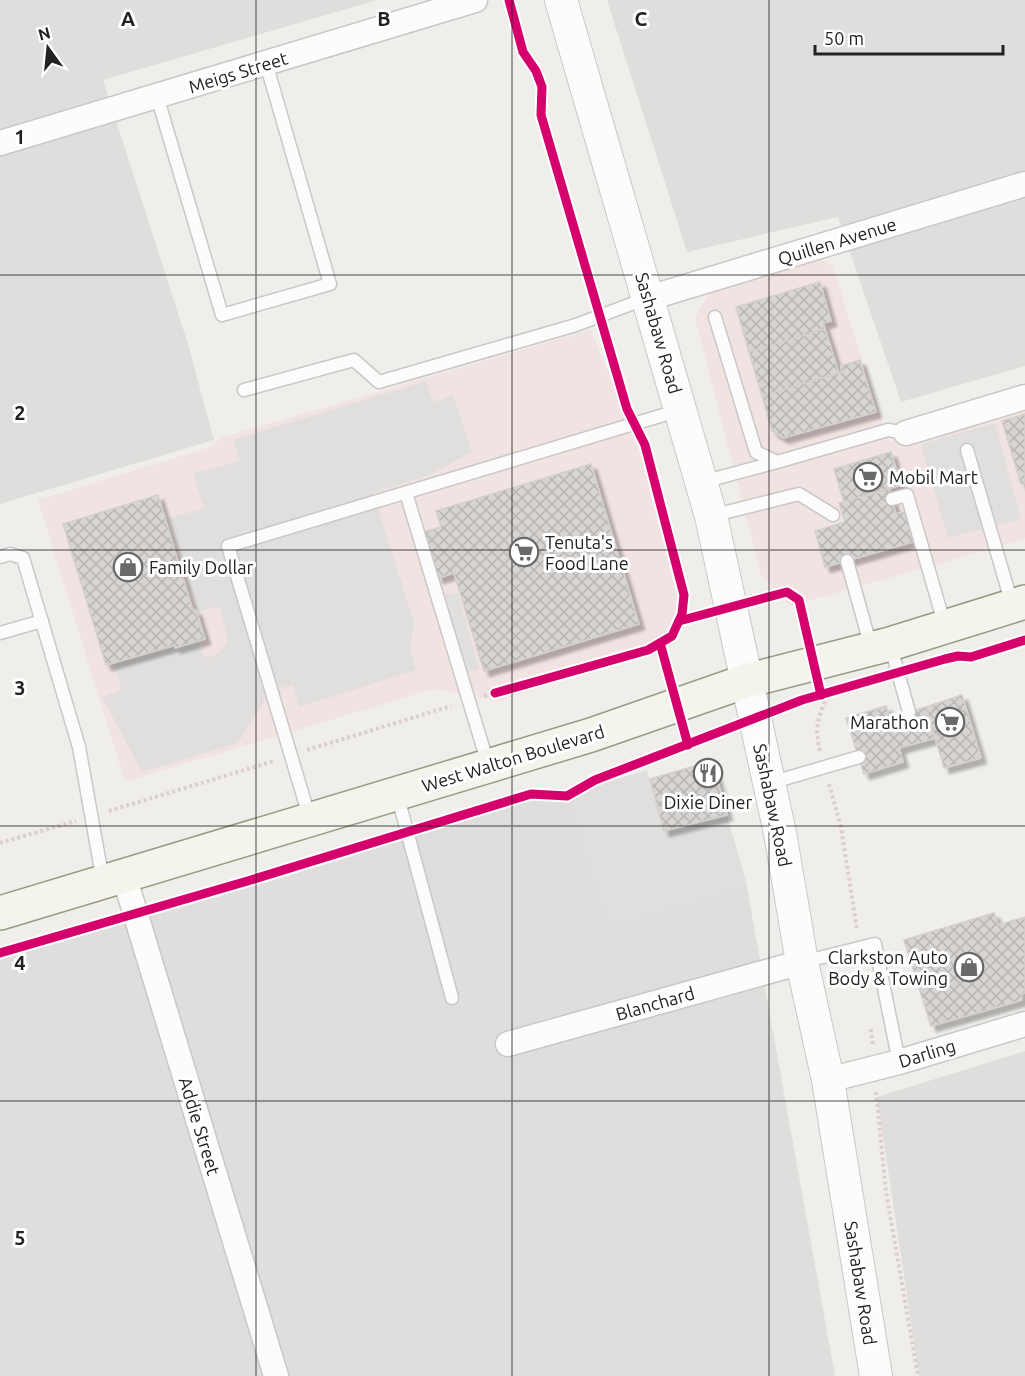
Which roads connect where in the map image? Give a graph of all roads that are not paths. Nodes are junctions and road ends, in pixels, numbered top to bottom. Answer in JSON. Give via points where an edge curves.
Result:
{"nodes":[{"id":1,"x":475,"y":0,"type":"edge"},
{"id":2,"x":561,"y":0,"type":"edge"},
{"id":3,"x":266,"y":63,"type":"junction"},
{"id":4,"x":157,"y":96,"type":"junction"},
{"id":5,"x":0,"y":143,"type":"edge"},
{"id":6,"x":1025,"y":184,"type":"edge"},
{"id":7,"x":649,"y":298,"type":"junction"},
{"id":8,"x":715,"y":317,"type":"dead end"},
{"id":9,"x":244,"y":390,"type":"dead end"},
{"id":10,"x":1025,"y":397,"type":"edge"},
{"id":11,"x":681,"y":410,"type":"junction"},
{"id":12,"x":906,"y":432,"type":"joint"},
{"id":13,"x":967,"y":450,"type":"dead end"},
{"id":14,"x":777,"y":462,"type":"junction"},
{"id":15,"x":702,"y":483,"type":"junction"},
{"id":16,"x":406,"y":493,"type":"junction"},
{"id":17,"x":892,"y":499,"type":"dead end"},
{"id":18,"x":711,"y":516,"type":"junction"},
{"id":19,"x":837,"y":517,"type":"dead end"},
{"id":20,"x":0,"y":558,"type":"edge"},
{"id":21,"x":847,"y":561,"type":"dead end"},
{"id":22,"x":1019,"y":604,"type":"edge"},
{"id":23,"x":42,"y":621,"type":"junction"},
{"id":24,"x":945,"y":627,"type":"junction"},
{"id":25,"x":0,"y":633,"type":"edge"},
{"id":26,"x":881,"y":646,"type":"junction"},
{"id":27,"x":746,"y":681,"type":"junction"},
{"id":28,"x":909,"y":712,"type":"dead end"},
{"id":29,"x":859,"y":757,"type":"dead end"},
{"id":30,"x":489,"y":765,"type":"junction"},
{"id":31,"x":769,"y":784,"type":"junction"},
{"id":32,"x":397,"y":794,"type":"junction"},
{"id":33,"x":310,"y":820,"type":"junction"},
{"id":34,"x":114,"y":879,"type":"junction"},
{"id":35,"x":0,"y":913,"type":"edge"},
{"id":36,"x":802,"y":962,"type":"junction"},
{"id":37,"x":452,"y":998,"type":"dead end"},
{"id":38,"x":1025,"y":1024,"type":"edge"},
{"id":39,"x":508,"y":1044,"type":"dead end"},
{"id":40,"x":899,"y":1062,"type":"junction"},
{"id":41,"x":828,"y":1080,"type":"junction"},
{"id":42,"x":276,"y":1376,"type":"edge"},
{"id":43,"x":876,"y":1376,"type":"edge"}],
"edges":[{"from":1,"to":3,"type":"street","name":"Meigs Street"},
{"from":2,"to":7,"type":"street","name":"Sashabaw Road"},
{"from":3,"to":4,"type":"street","name":"Meigs Street"},
{"from":3,"to":4,"type":"lane","via":[[330,284],[222,315]]},
{"from":4,"to":5,"type":"street","name":"Meigs Street"},
{"from":6,"to":7,"type":"street","name":"Quillen Avenue"},
{"from":7,"to":9,"type":"lane","via":[[576,325],[379,382],[354,360]]},
{"from":7,"to":11,"type":"street","name":"Sashabaw Road"},
{"from":8,"to":14,"type":"lane","via":[[756,452]]},
{"from":10,"to":12,"type":"street"},
{"from":11,"to":15,"type":"street","name":"Sashabaw Road"},
{"from":11,"to":16,"type":"lane"},
{"from":12,"to":14,"type":"lane","via":[[888,430]]},
{"from":13,"to":22,"type":"lane"},
{"from":14,"to":15,"type":"lane"},
{"from":15,"to":18,"type":"street","name":"Sashabaw Road"},
{"from":16,"to":30,"type":"lane"},
{"from":16,"to":33,"type":"lane","via":[[228,546]]},
{"from":17,"to":24,"type":"lane","via":[[907,495]]},
{"from":18,"to":19,"type":"lane","via":[[799,494]]},
{"from":18,"to":27,"type":"street","name":"Sashabaw Road"},
{"from":20,"to":23,"type":"lane","via":[[10,554],[23,558]]},
{"from":21,"to":26,"type":"lane"},
{"from":22,"to":24,"type":"main road","name":"West Walton Boulevard"},
{"from":23,"to":25,"type":"lane"},
{"from":23,"to":34,"type":"lane","via":[[79,747],[92,816]]},
{"from":24,"to":26,"type":"main road","name":"West Walton Boulevard"},
{"from":26,"to":27,"type":"main road","name":"West Walton Boulevard"},
{"from":26,"to":28,"type":"lane"},
{"from":27,"to":30,"type":"main road","name":"West Walton Boulevard","via":[[591,735]]},
{"from":27,"to":31,"type":"street","name":"Sashabaw Road"},
{"from":29,"to":31,"type":"lane"},
{"from":30,"to":32,"type":"main road","name":"West Walton Boulevard"},
{"from":31,"to":36,"type":"street","name":"Sashabaw Road"},
{"from":32,"to":33,"type":"main road","name":"West Walton Boulevard"},
{"from":32,"to":37,"type":"lane"},
{"from":33,"to":34,"type":"main road","name":"West Walton Boulevard"},
{"from":34,"to":35,"type":"main road","name":"West Walton Boulevard"},
{"from":34,"to":42,"type":"street","name":"Addie Street"},
{"from":36,"to":39,"type":"street","name":"Blanchard"},
{"from":36,"to":40,"type":"lane","via":[[875,944]]},
{"from":36,"to":41,"type":"street","name":"Sashabaw Road"},
{"from":38,"to":40,"type":"street","name":"Darling"},
{"from":40,"to":41,"type":"street","name":"Darling"},
{"from":41,"to":43,"type":"street","name":"Sashabaw Road"}]}
